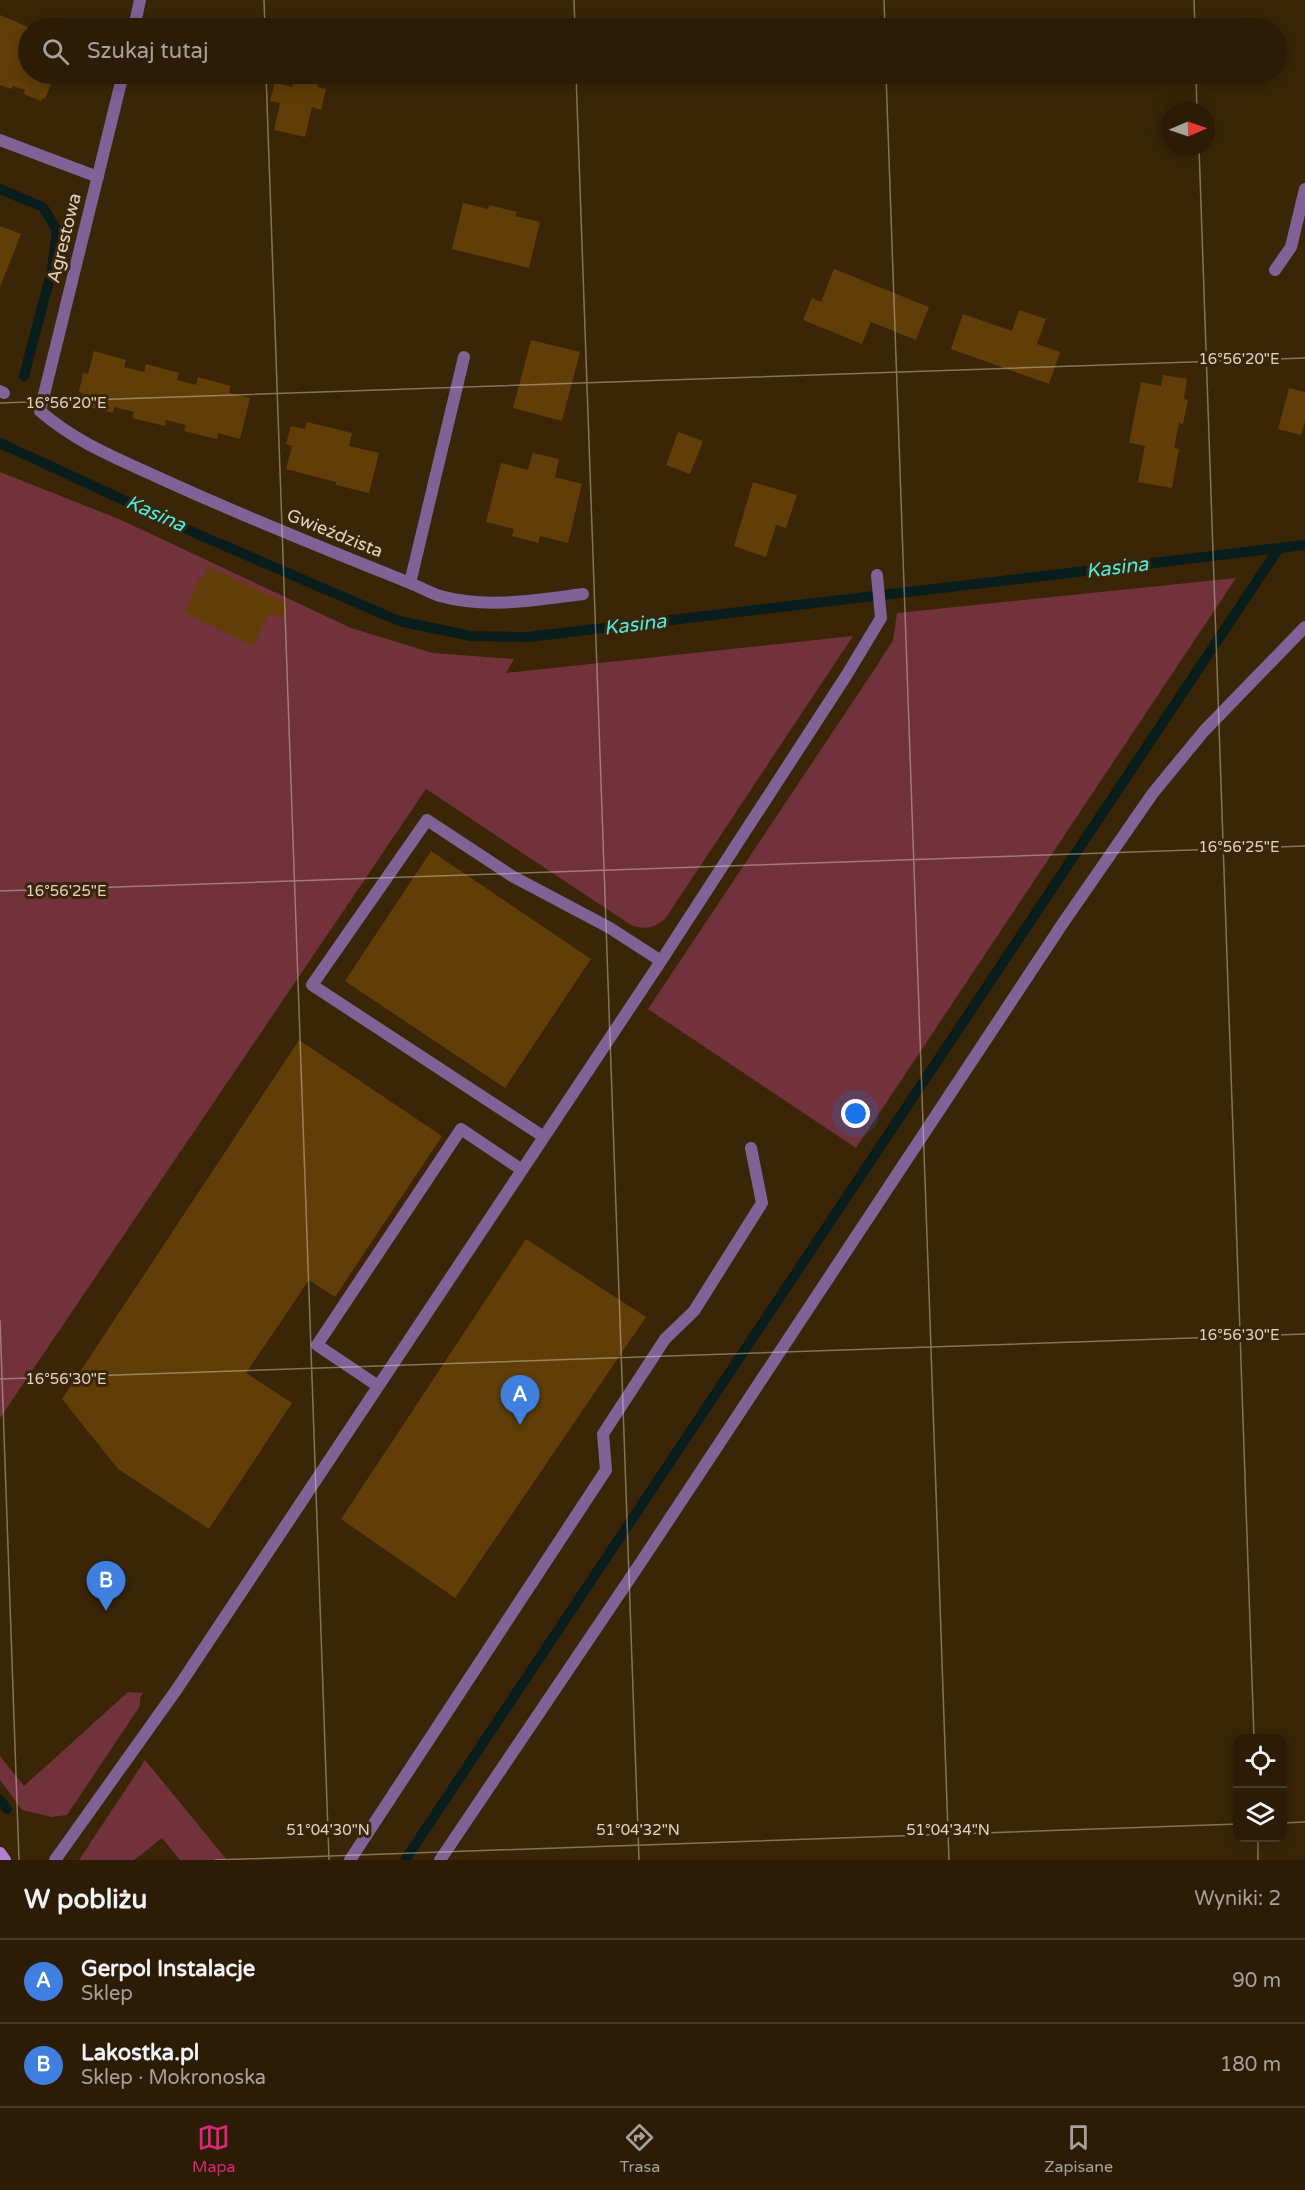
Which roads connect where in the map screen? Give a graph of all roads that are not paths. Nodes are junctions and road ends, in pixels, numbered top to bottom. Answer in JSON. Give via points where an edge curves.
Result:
{"nodes":[{"id":1,"x":140,"y":0,"type":"edge"},
{"id":2,"x":136,"y":18,"type":"edge"},
{"id":3,"x":121,"y":84,"type":"edge"},
{"id":4,"x":0,"y":140,"type":"edge"},
{"id":5,"x":98,"y":177,"type":"junction"},
{"id":6,"x":1305,"y":189,"type":"edge"},
{"id":7,"x":1275,"y":270,"type":"dead end"},
{"id":8,"x":464,"y":357,"type":"dead end"},
{"id":9,"x":40,"y":411,"type":"joint"},
{"id":10,"x":877,"y":575,"type":"dead end"},
{"id":11,"x":410,"y":583,"type":"junction"},
{"id":12,"x":583,"y":594,"type":"dead end"},
{"id":13,"x":1305,"y":627,"type":"edge"},
{"id":14,"x":661,"y":962,"type":"junction"},
{"id":15,"x":544,"y":1137,"type":"junction"},
{"id":16,"x":751,"y":1148,"type":"dead end"},
{"id":17,"x":522,"y":1170,"type":"junction"},
{"id":18,"x":378,"y":1386,"type":"junction"},
{"id":19,"x":0,"y":1853,"type":"edge"},
{"id":20,"x":5,"y":1860,"type":"edge"},
{"id":21,"x":56,"y":1860,"type":"edge"},
{"id":22,"x":350,"y":1860,"type":"edge"},
{"id":23,"x":440,"y":1860,"type":"edge"}],
"edges":[{"from":1,"to":2,"type":"street"},
{"from":3,"to":5,"type":"street","name":"Agrestowa"},
{"from":4,"to":5,"type":"street"},
{"from":5,"to":9,"type":"street","name":"Agrestowa"},
{"from":6,"to":7,"type":"street","via":[[1291,247]]},
{"from":8,"to":11,"type":"street"},
{"from":9,"to":11,"type":"street","name":"Gwieździsta","via":[[89,446],[224,507]]},
{"from":10,"to":14,"type":"street","via":[[881,618]]},
{"from":11,"to":12,"type":"street","name":"Gwieździsta","via":[[440,596],[476,602],[512,603]]},
{"from":13,"to":23,"type":"street","via":[[1204,731],[1153,793]]},
{"from":14,"to":15,"type":"street"},
{"from":14,"to":15,"type":"street","via":[[610,928],[512,876],[428,820],[312,985]]},
{"from":15,"to":17,"type":"street"},
{"from":16,"to":22,"type":"street","via":[[762,1203],[694,1311],[665,1339],[603,1434],[606,1470]]},
{"from":17,"to":18,"type":"street"},
{"from":17,"to":18,"type":"street","via":[[461,1129],[454,1138],[318,1345]]},
{"from":18,"to":21,"type":"street","via":[[177,1689]]},
{"from":19,"to":20,"type":"main road"}]}
